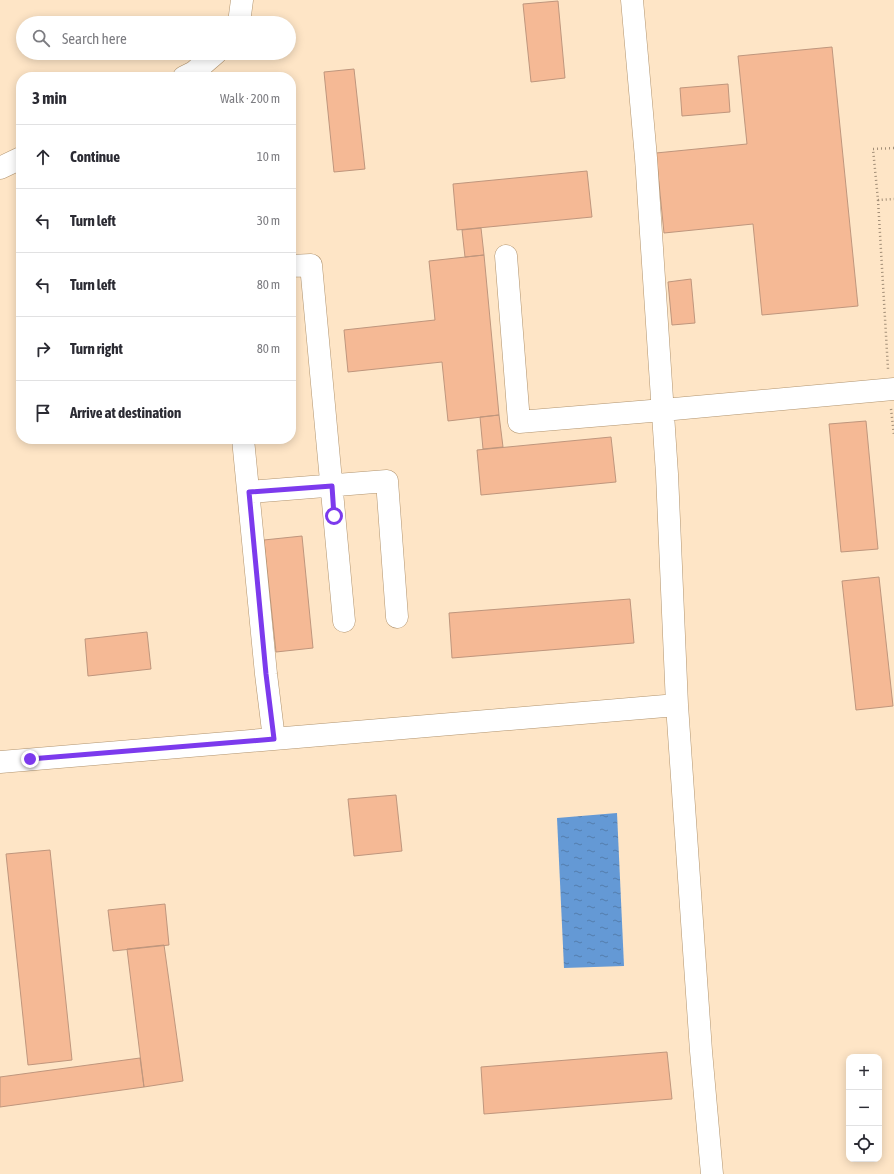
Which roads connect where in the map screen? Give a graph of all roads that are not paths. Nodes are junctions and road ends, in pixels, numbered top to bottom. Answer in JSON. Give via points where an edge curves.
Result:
{"nodes":[{"id":1,"x":242,"y":0,"type":"edge"},
{"id":2,"x":632,"y":0,"type":"edge"},
{"id":3,"x":240,"y":16,"type":"edge"},
{"id":4,"x":208,"y":60,"type":"edge"},
{"id":5,"x":194,"y":72,"type":"edge"},
{"id":6,"x":16,"y":160,"type":"edge"},
{"id":7,"x":0,"y":168,"type":"edge"},
{"id":8,"x":506,"y":256,"type":"dead end"},
{"id":9,"x":296,"y":266,"type":"edge"},
{"id":10,"x":892,"y":389,"type":"edge"},
{"id":11,"x":663,"y":410,"type":"junction"},
{"id":12,"x":244,"y":444,"type":"edge"},
{"id":13,"x":332,"y":486,"type":"junction"},
{"id":14,"x":249,"y":492,"type":"junction"},
{"id":15,"x":397,"y":617,"type":"dead end"},
{"id":16,"x":344,"y":621,"type":"dead end"},
{"id":17,"x":677,"y":705,"type":"junction"},
{"id":18,"x":274,"y":739,"type":"junction"},
{"id":19,"x":0,"y":762,"type":"edge"},
{"id":20,"x":712,"y":1174,"type":"edge"}],
"edges":[{"from":1,"to":3,"type":"street"},
{"from":2,"to":11,"type":"street","via":[[646,158]]},
{"from":4,"to":5,"type":"street"},
{"from":6,"to":7,"type":"street"},
{"from":8,"to":11,"type":"street","via":[[518,422]]},
{"from":9,"to":13,"type":"street","via":[[311,265]]},
{"from":10,"to":11,"type":"street"},
{"from":11,"to":17,"type":"street"},
{"from":12,"to":14,"type":"street"},
{"from":13,"to":14,"type":"street"},
{"from":13,"to":15,"type":"street","via":[[387,481]]},
{"from":13,"to":16,"type":"street"},
{"from":14,"to":18,"type":"street"},
{"from":17,"to":18,"type":"street"},
{"from":17,"to":20,"type":"street"},
{"from":18,"to":19,"type":"street"}]}
